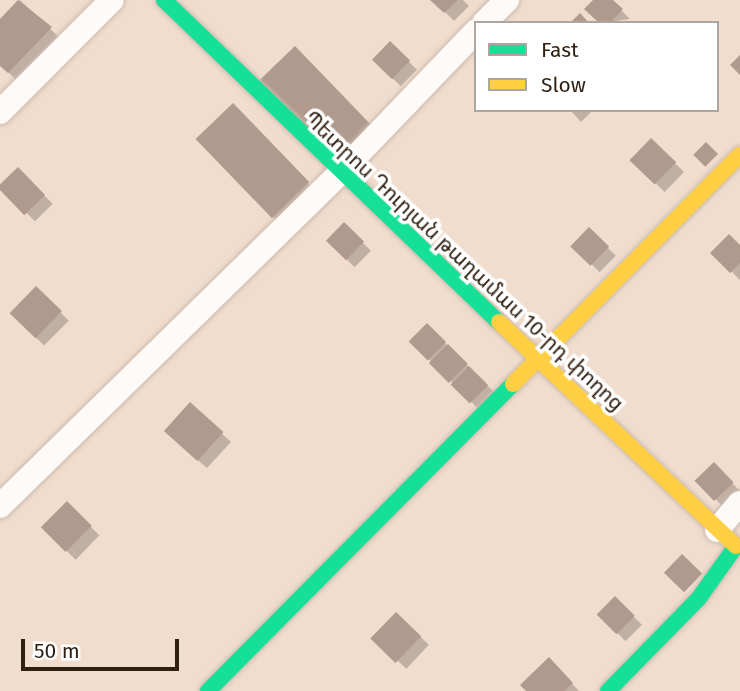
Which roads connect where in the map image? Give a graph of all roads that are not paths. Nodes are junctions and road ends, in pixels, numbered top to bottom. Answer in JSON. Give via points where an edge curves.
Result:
{"nodes":[{"id":1,"x":112,"y":0,"type":"edge"},
{"id":2,"x":164,"y":0,"type":"edge"},
{"id":3,"x":507,"y":0,"type":"edge"},
{"id":4,"x":486,"y":21,"type":"edge"},
{"id":5,"x":474,"y":33,"type":"edge"},
{"id":6,"x":0,"y":112,"type":"edge"},
{"id":7,"x":740,"y":155,"type":"edge"},
{"id":8,"x":341,"y":172,"type":"junction"},
{"id":9,"x":539,"y":360,"type":"junction"},
{"id":10,"x":740,"y":503,"type":"edge"},
{"id":11,"x":0,"y":506,"type":"edge"},
{"id":12,"x":717,"y":530,"type":"junction"},
{"id":13,"x":208,"y":691,"type":"edge"},
{"id":14,"x":608,"y":691,"type":"edge"}],
"edges":[{"from":1,"to":6,"type":"street"},
{"from":2,"to":8,"type":"street","name":"Պետրոս Դուրյան թաղամաս 10-րդ փողոց"},
{"from":3,"to":4,"type":"street"},
{"from":5,"to":8,"type":"street"},
{"from":7,"to":9,"type":"street"},
{"from":8,"to":9,"type":"street","name":"Պետրոս Դուրյան թաղամաս 10-րդ փողոց"},
{"from":8,"to":11,"type":"street"},
{"from":9,"to":12,"type":"street","name":"Պետրոս Դուրյան թաղամաս 10-րդ փողոց"},
{"from":9,"to":13,"type":"street"},
{"from":10,"to":12,"type":"street"},
{"from":12,"to":14,"type":"street","name":"Պետրոս Դուրյան թաղամաս 10-րդ փողոց","via":[[738,548],[699,598]]}]}
